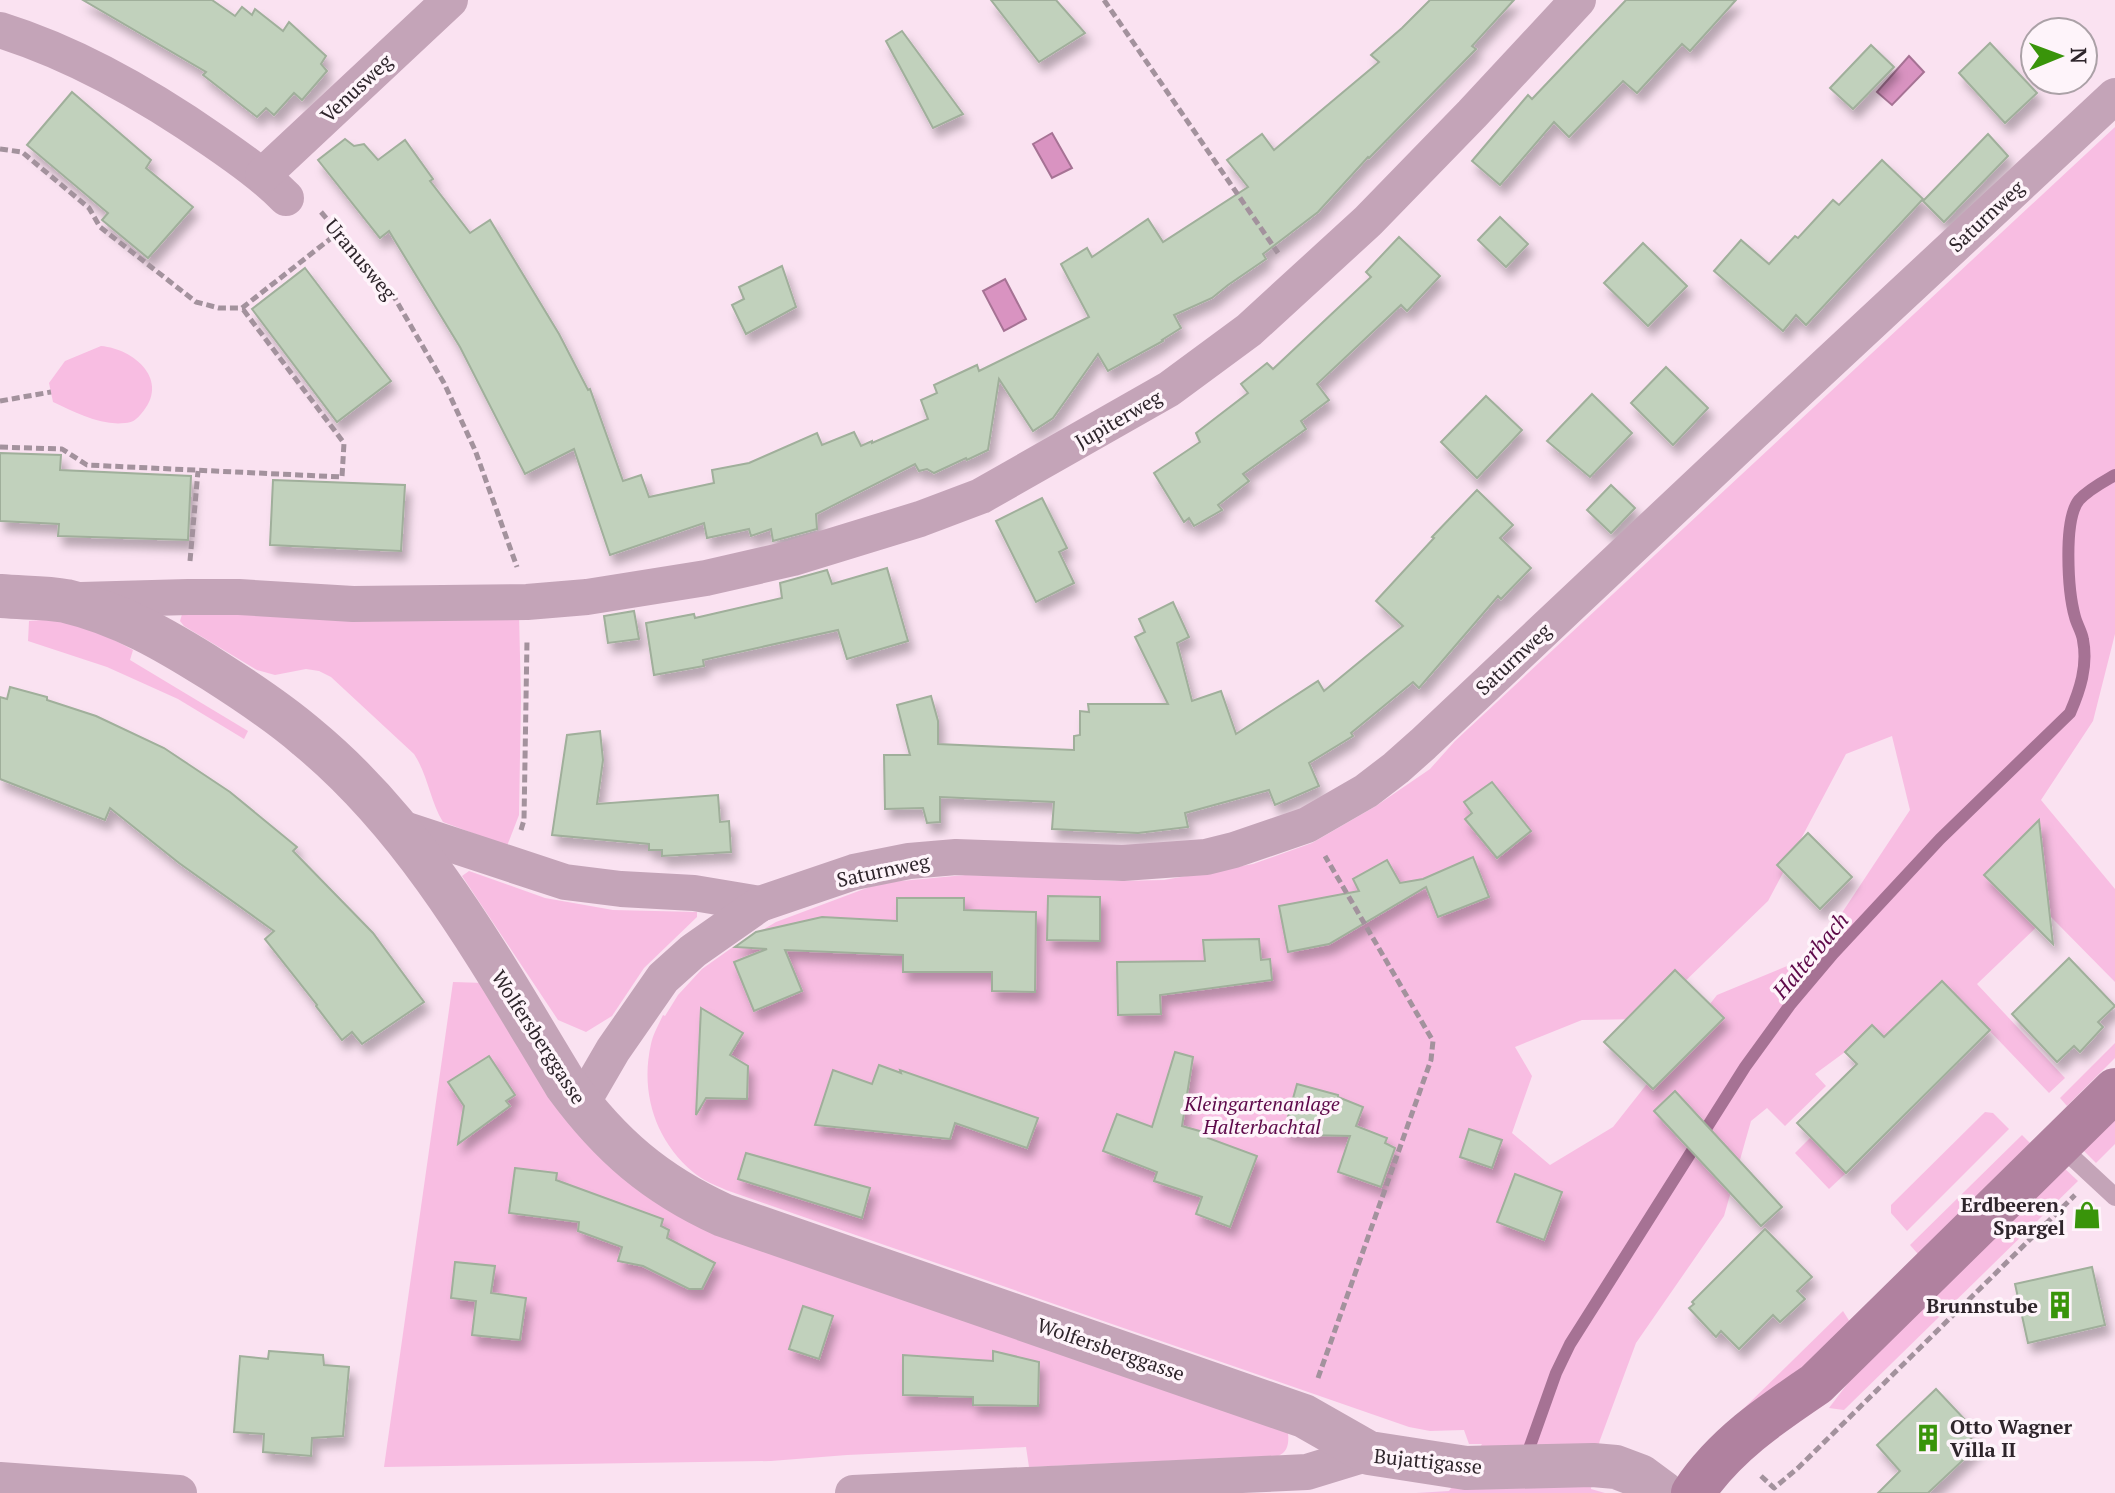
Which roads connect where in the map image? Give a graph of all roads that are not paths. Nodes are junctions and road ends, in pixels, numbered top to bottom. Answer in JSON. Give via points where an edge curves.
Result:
{"nodes":[{"id":1,"x":450,"y":0,"type":"edge"},
{"id":2,"x":1578,"y":0,"type":"edge"},
{"id":3,"x":0,"y":30,"type":"edge"},
{"id":4,"x":2115,"y":96,"type":"edge"},
{"id":5,"x":0,"y":596,"type":"edge"},
{"id":6,"x":63,"y":600,"type":"junction"},
{"id":7,"x":527,"y":620,"type":"joint"},
{"id":8,"x":395,"y":826,"type":"junction"},
{"id":9,"x":760,"y":904,"type":"junction"},
{"id":10,"x":2115,"y":1090,"type":"edge"},
{"id":11,"x":581,"y":1105,"type":"junction"},
{"id":12,"x":2059,"y":1145,"type":"junction"},
{"id":13,"x":2115,"y":1197,"type":"edge"},
{"id":14,"x":1816,"y":1384,"type":"junction"},
{"id":15,"x":1369,"y":1453,"type":"junction"},
{"id":16,"x":0,"y":1480,"type":"edge"},
{"id":17,"x":179,"y":1493,"type":"edge"},
{"id":18,"x":853,"y":1493,"type":"edge"},
{"id":19,"x":1663,"y":1493,"type":"edge"},
{"id":20,"x":1693,"y":1493,"type":"edge"},
{"id":21,"x":1723,"y":1493,"type":"edge"}],
"edges":[{"from":1,"to":3,"type":"street","name":"Venusweg","via":[[275,187],[176,115],[72,56]]},
{"from":2,"to":7,"type":"street","name":"Jupiterweg","via":[[1378,211],[1249,330],[1169,389],[981,496],[920,519],[764,565],[587,597]]},
{"from":4,"to":9,"type":"street","name":"Saturnweg","via":[[1423,744],[1366,791],[1307,825],[1206,857],[1123,863],[956,857],[909,861],[854,872]]},
{"from":5,"to":6,"type":"street","name":"Wolfersberggasse"},
{"from":6,"to":7,"type":"street","name":"Wolfersberggasse","via":[[239,597]]},
{"from":6,"to":8,"type":"street","name":"Wolfersberggasse","via":[[139,626],[272,709],[318,746]]},
{"from":8,"to":9,"type":"street","name":"Saturnweg","via":[[565,882]]},
{"from":8,"to":11,"type":"street","name":"Wolfersberggasse","via":[[471,929]]},
{"from":9,"to":11,"type":"street","name":"Saturnweg","via":[[663,978]]},
{"from":10,"to":12,"type":"main road"},
{"from":11,"to":15,"type":"street","name":"Wolfersberggasse","via":[[625,1154],[691,1200],[723,1215],[1304,1416]]},
{"from":12,"to":13,"type":"lane"},
{"from":12,"to":14,"type":"main road"},
{"from":14,"to":20,"type":"main road","via":[[1765,1418],[1709,1469]]},
{"from":14,"to":21,"type":"main road","via":[[1786,1438]]},
{"from":15,"to":18,"type":"street","name":"Bujattigasse","via":[[1307,1472]]},
{"from":15,"to":19,"type":"street","name":"Bujattigasse","via":[[1466,1468],[1616,1467]]},
{"from":16,"to":17,"type":"street"}]}
